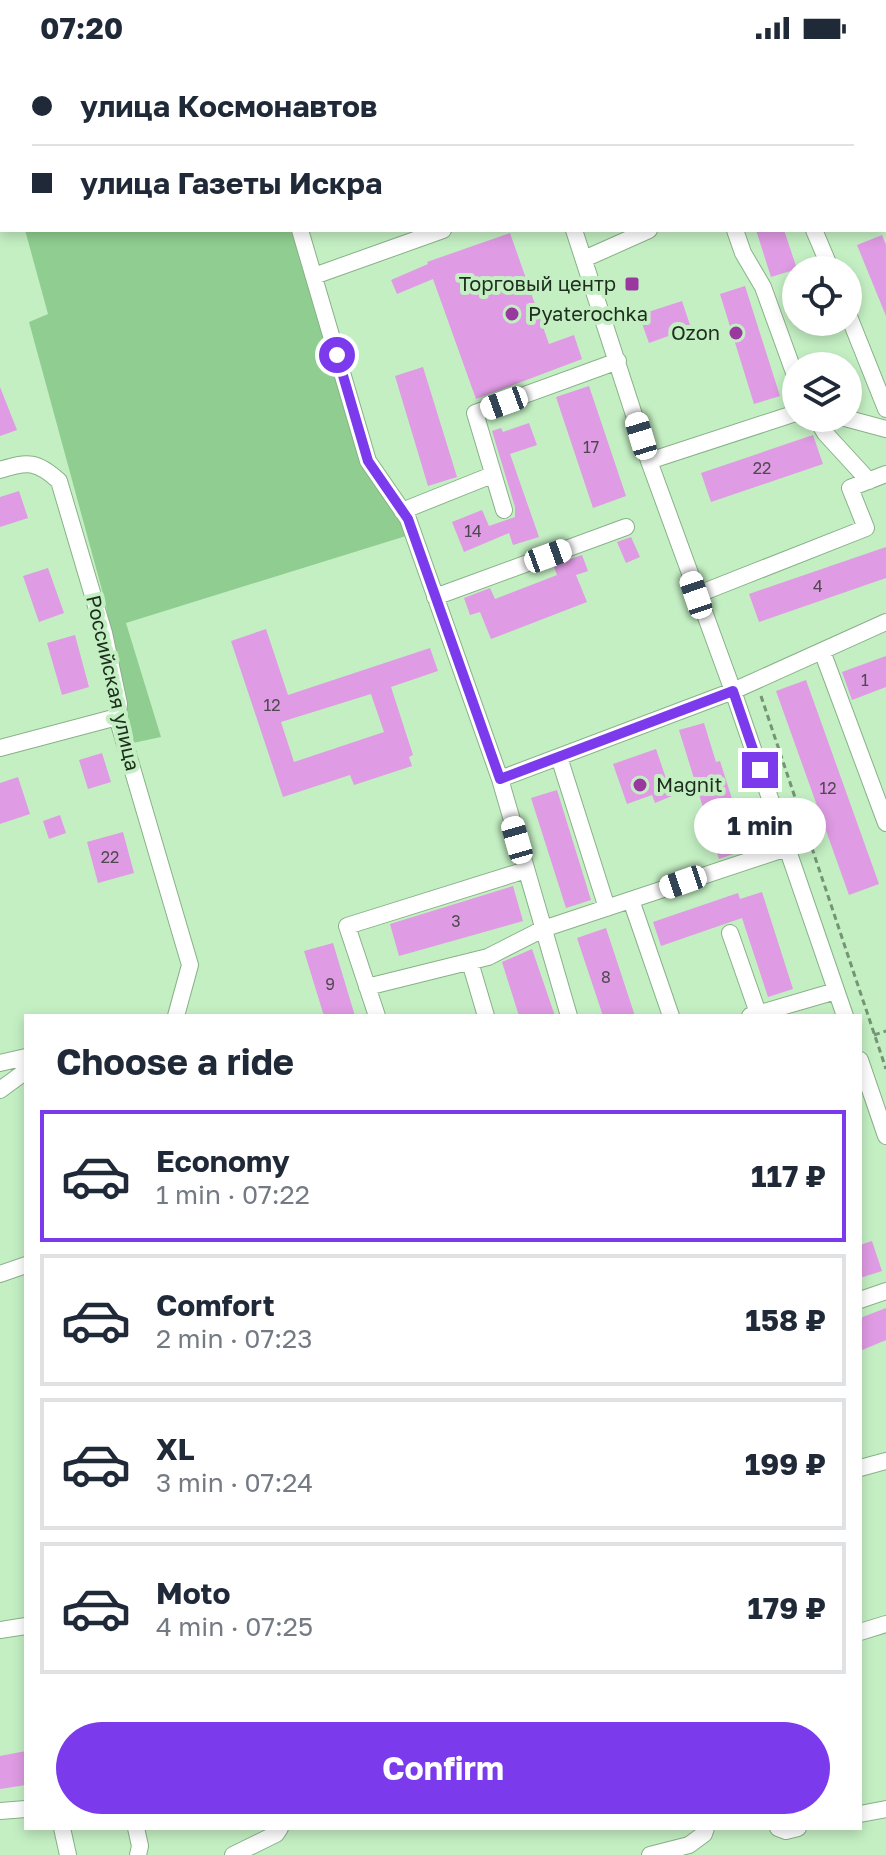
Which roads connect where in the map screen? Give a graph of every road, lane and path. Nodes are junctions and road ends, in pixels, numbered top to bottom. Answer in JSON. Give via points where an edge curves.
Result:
{"nodes":[{"id":1,"x":301,"y":232,"type":"edge"},
{"id":2,"x":437,"y":232,"type":"edge"},
{"id":3,"x":575,"y":232,"type":"edge"},
{"id":4,"x":645,"y":232,"type":"edge"},
{"id":5,"x":736,"y":232,"type":"edge"},
{"id":6,"x":815,"y":232,"type":"edge"},
{"id":7,"x":825,"y":256,"type":"edge"},
{"id":8,"x":584,"y":259,"type":"junction"},
{"id":9,"x":314,"y":276,"type":"junction"},
{"id":10,"x":857,"y":336,"type":"edge"},
{"id":11,"x":787,"y":352,"type":"edge"},
{"id":12,"x":618,"y":361,"type":"junction"},
{"id":13,"x":886,"y":409,"type":"edge"},
{"id":14,"x":782,"y":418,"type":"edge"},
{"id":15,"x":862,"y":423,"type":"edge"},
{"id":16,"x":886,"y":429,"type":"edge"},
{"id":17,"x":824,"y":432,"type":"edge"},
{"id":18,"x":649,"y":461,"type":"junction"},
{"id":19,"x":0,"y":470,"type":"edge"},
{"id":20,"x":886,"y":474,"type":"edge"},
{"id":21,"x":492,"y":475,"type":"junction"},
{"id":22,"x":869,"y":481,"type":"junction"},
{"id":23,"x":504,"y":510,"type":"dead end"},
{"id":24,"x":402,"y":511,"type":"junction"},
{"id":25,"x":626,"y":527,"type":"dead end"},
{"id":26,"x":696,"y":595,"type":"junction"},
{"id":27,"x":435,"y":597,"type":"junction"},
{"id":28,"x":886,"y":622,"type":"edge"},
{"id":29,"x":822,"y":651,"type":"junction"},
{"id":30,"x":756,"y":681,"type":"junction"},
{"id":31,"x":733,"y":691,"type":"junction"},
{"id":32,"x":117,"y":717,"type":"junction"},
{"id":33,"x":0,"y":748,"type":"edge"},
{"id":34,"x":559,"y":757,"type":"junction"},
{"id":35,"x":500,"y":779,"type":"junction"},
{"id":36,"x":886,"y":823,"type":"edge"},
{"id":37,"x":787,"y":848,"type":"junction"},
{"id":38,"x":526,"y":870,"type":"junction"},
{"id":39,"x":631,"y":900,"type":"junction"},
{"id":40,"x":607,"y":908,"type":"junction"},
{"id":41,"x":543,"y":929,"type":"junction"},
{"id":42,"x":730,"y":933,"type":"dead end"},
{"id":43,"x":470,"y":962,"type":"junction"},
{"id":44,"x":367,"y":987,"type":"junction"},
{"id":45,"x":836,"y":991,"type":"junction"},
{"id":46,"x":177,"y":1014,"type":"edge"},
{"id":47,"x":376,"y":1014,"type":"edge"},
{"id":48,"x":485,"y":1014,"type":"edge"},
{"id":49,"x":568,"y":1014,"type":"edge"},
{"id":50,"x":670,"y":1014,"type":"edge"},
{"id":51,"x":754,"y":1014,"type":"edge"},
{"id":52,"x":757,"y":1014,"type":"edge"},
{"id":53,"x":844,"y":1014,"type":"edge"},
{"id":54,"x":886,"y":1031,"type":"edge"},
{"id":55,"x":874,"y":1035,"type":"junction"},
{"id":56,"x":24,"y":1062,"type":"edge"},
{"id":57,"x":0,"y":1063,"type":"edge"},
{"id":58,"x":862,"y":1066,"type":"edge"},
{"id":59,"x":886,"y":1069,"type":"edge"},
{"id":60,"x":0,"y":1090,"type":"edge"},
{"id":61,"x":886,"y":1136,"type":"edge"},
{"id":62,"x":24,"y":1266,"type":"edge"},
{"id":63,"x":0,"y":1274,"type":"edge"},
{"id":64,"x":886,"y":1291,"type":"edge"},
{"id":65,"x":862,"y":1299,"type":"edge"},
{"id":66,"x":886,"y":1461,"type":"edge"},
{"id":67,"x":862,"y":1467,"type":"edge"},
{"id":68,"x":886,"y":1624,"type":"edge"},
{"id":69,"x":24,"y":1626,"type":"edge"},
{"id":70,"x":0,"y":1630,"type":"edge"},
{"id":71,"x":862,"y":1631,"type":"edge"},
{"id":72,"x":24,"y":1809,"type":"edge"},
{"id":73,"x":886,"y":1809,"type":"edge"},
{"id":74,"x":0,"y":1811,"type":"edge"},
{"id":75,"x":862,"y":1814,"type":"edge"},
{"id":76,"x":62,"y":1830,"type":"edge"},
{"id":77,"x":136,"y":1830,"type":"edge"},
{"id":78,"x":279,"y":1830,"type":"edge"},
{"id":79,"x":705,"y":1830,"type":"edge"},
{"id":80,"x":68,"y":1855,"type":"edge"},
{"id":81,"x":138,"y":1855,"type":"edge"},
{"id":82,"x":233,"y":1855,"type":"edge"},
{"id":83,"x":650,"y":1855,"type":"edge"}],
"edges":[{"from":1,"to":9,"type":"street"},
{"from":2,"to":9,"type":"street"},
{"from":3,"to":8,"type":"street"},
{"from":4,"to":8,"type":"street"},
{"from":5,"to":11,"type":"street"},
{"from":6,"to":7,"type":"street"},
{"from":8,"to":12,"type":"street"},
{"from":9,"to":24,"type":"street","via":[[368,461]]},
{"from":10,"to":13,"type":"street"},
{"from":12,"to":18,"type":"street"},
{"from":12,"to":21,"type":"street","via":[[475,413]]},
{"from":14,"to":18,"type":"street"},
{"from":15,"to":16,"type":"street"},
{"from":17,"to":22,"type":"street"},
{"from":18,"to":26,"type":"street"},
{"from":19,"to":32,"type":"street","name":"Российская улица","via":[[25,462],[45,468],[59,481],[104,633]]},
{"from":20,"to":22,"type":"street"},
{"from":21,"to":23,"type":"street"},
{"from":21,"to":24,"type":"street"},
{"from":22,"to":26,"type":"street","via":[[850,488],[866,528]]},
{"from":24,"to":27,"type":"street"},
{"from":25,"to":27,"type":"street"},
{"from":26,"to":31,"type":"street"},
{"from":27,"to":35,"type":"street"},
{"from":28,"to":29,"type":"street"},
{"from":29,"to":30,"type":"street"},
{"from":29,"to":36,"type":"street"},
{"from":30,"to":31,"type":"street"},
{"from":30,"to":55,"type":"path"},
{"from":31,"to":34,"type":"street"},
{"from":31,"to":37,"type":"street"},
{"from":32,"to":33,"type":"street"},
{"from":32,"to":46,"type":"street","name":"Российская улица","via":[[190,965]]},
{"from":34,"to":35,"type":"street"},
{"from":34,"to":40,"type":"street"},
{"from":35,"to":38,"type":"street"},
{"from":37,"to":39,"type":"street"},
{"from":37,"to":45,"type":"street"},
{"from":38,"to":41,"type":"street"},
{"from":38,"to":44,"type":"street","via":[[347,926]]},
{"from":39,"to":40,"type":"street"},
{"from":39,"to":50,"type":"street"},
{"from":40,"to":41,"type":"street"},
{"from":41,"to":43,"type":"street"},
{"from":41,"to":49,"type":"street"},
{"from":42,"to":51,"type":"street"},
{"from":43,"to":44,"type":"street"},
{"from":43,"to":48,"type":"street"},
{"from":44,"to":47,"type":"street"},
{"from":45,"to":52,"type":"street"},
{"from":45,"to":53,"type":"street"},
{"from":54,"to":55,"type":"path"},
{"from":55,"to":59,"type":"path"},
{"from":56,"to":57,"type":"street"},
{"from":56,"to":60,"type":"street"},
{"from":58,"to":61,"type":"street"},
{"from":62,"to":63,"type":"street"},
{"from":64,"to":65,"type":"street"},
{"from":66,"to":67,"type":"street"},
{"from":68,"to":71,"type":"street"},
{"from":69,"to":70,"type":"street"},
{"from":72,"to":74,"type":"street"},
{"from":73,"to":75,"type":"street"},
{"from":76,"to":80,"type":"street"},
{"from":77,"to":81,"type":"street"},
{"from":78,"to":82,"type":"street"},
{"from":79,"to":83,"type":"street","via":[[689,1845]]}]}
